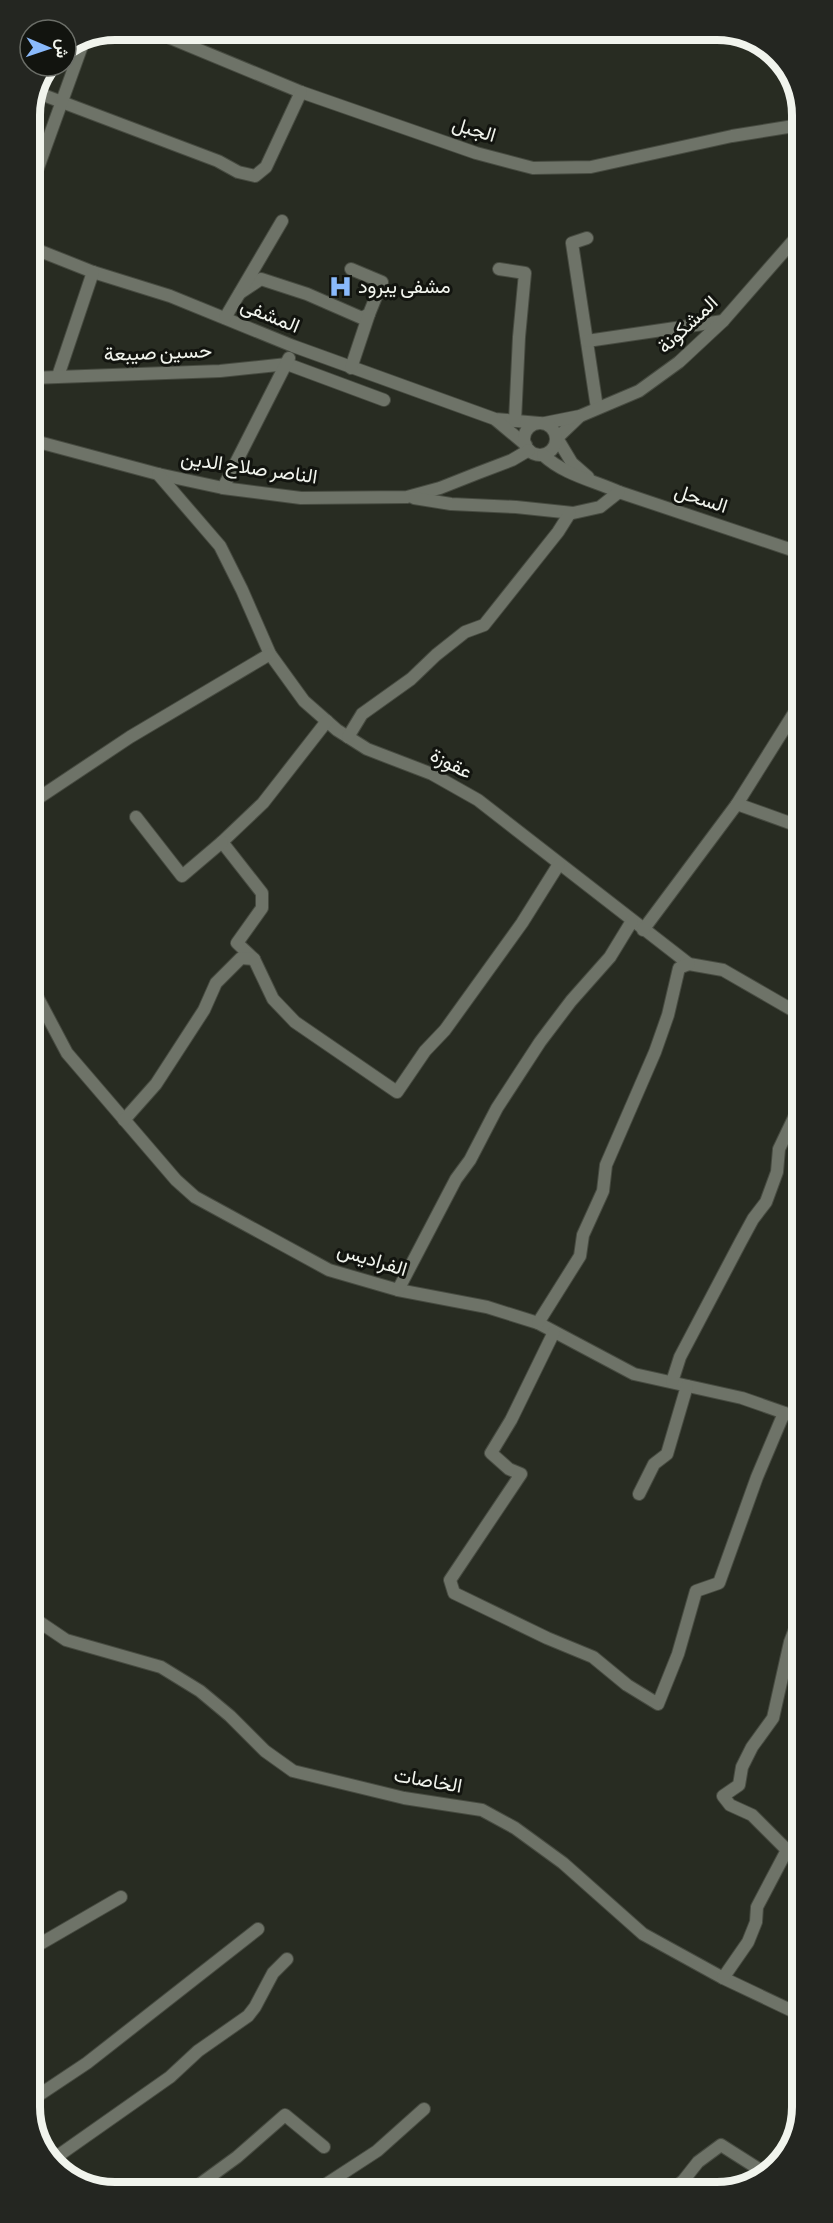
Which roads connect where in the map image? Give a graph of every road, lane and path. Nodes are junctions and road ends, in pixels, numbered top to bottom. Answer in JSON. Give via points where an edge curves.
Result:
{"nodes":[{"id":1,"x":177,"y":41,"type":"edge"},
{"id":2,"x":81,"y":49,"type":"edge"},
{"id":3,"x":301,"y":92,"type":"junction"},
{"id":4,"x":43,"y":95,"type":"edge"},
{"id":5,"x":63,"y":102,"type":"junction"},
{"id":6,"x":792,"y":126,"type":"edge"},
{"id":7,"x":41,"y":161,"type":"edge"},
{"id":8,"x":282,"y":221,"type":"dead end"},
{"id":9,"x":587,"y":238,"type":"dead end"},
{"id":10,"x":792,"y":242,"type":"edge"},
{"id":11,"x":41,"y":251,"type":"edge"},
{"id":12,"x":351,"y":269,"type":"dead end"},
{"id":13,"x":499,"y":269,"type":"dead end"},
{"id":14,"x":93,"y":272,"type":"junction"},
{"id":15,"x":240,"y":294,"type":"junction"},
{"id":16,"x":369,"y":314,"type":"junction"},
{"id":17,"x":225,"y":318,"type":"junction"},
{"id":18,"x":723,"y":321,"type":"junction"},
{"id":19,"x":587,"y":341,"type":"junction"},
{"id":20,"x":293,"y":346,"type":"junction"},
{"id":21,"x":288,"y":364,"type":"junction"},
{"id":22,"x":351,"y":368,"type":"junction"},
{"id":23,"x":58,"y":376,"type":"junction"},
{"id":24,"x":41,"y":377,"type":"edge"},
{"id":25,"x":384,"y":400,"type":"dead end"},
{"id":26,"x":597,"y":408,"type":"junction"},
{"id":27,"x":580,"y":416,"type":"junction"},
{"id":28,"x":495,"y":419,"type":"junction"},
{"id":29,"x":515,"y":421,"type":"junction"},
{"id":30,"x":542,"y":423,"type":"junction"},
{"id":31,"x":556,"y":438,"type":"junction"},
{"id":32,"x":41,"y":443,"type":"edge"},
{"id":33,"x":527,"y":448,"type":"junction"},
{"id":34,"x":543,"y":455,"type":"junction"},
{"id":35,"x":158,"y":474,"type":"junction"},
{"id":36,"x":590,"y":479,"type":"junction"},
{"id":37,"x":224,"y":488,"type":"junction"},
{"id":38,"x":619,"y":492,"type":"junction"},
{"id":39,"x":407,"y":497,"type":"junction"},
{"id":40,"x":570,"y":513,"type":"junction"},
{"id":41,"x":792,"y":550,"type":"edge"},
{"id":42,"x":270,"y":654,"type":"junction"},
{"id":43,"x":792,"y":716,"type":"edge"},
{"id":44,"x":327,"y":722,"type":"junction"},
{"id":45,"x":348,"y":736,"type":"junction"},
{"id":46,"x":41,"y":796,"type":"edge"},
{"id":47,"x":737,"y":804,"type":"junction"},
{"id":48,"x":136,"y":817,"type":"dead end"},
{"id":49,"x":792,"y":824,"type":"edge"},
{"id":50,"x":222,"y":842,"type":"junction"},
{"id":51,"x":559,"y":864,"type":"junction"},
{"id":52,"x":632,"y":921,"type":"junction"},
{"id":53,"x":643,"y":930,"type":"junction"},
{"id":54,"x":254,"y":959,"type":"junction"},
{"id":55,"x":689,"y":964,"type":"junction"},
{"id":56,"x":41,"y":1003,"type":"edge"},
{"id":57,"x":792,"y":1010,"type":"edge"},
{"id":58,"x":124,"y":1120,"type":"junction"},
{"id":59,"x":792,"y":1122,"type":"edge"},
{"id":60,"x":398,"y":1290,"type":"junction"},
{"id":61,"x":538,"y":1323,"type":"junction"},
{"id":62,"x":554,"y":1332,"type":"junction"},
{"id":63,"x":672,"y":1383,"type":"junction"},
{"id":64,"x":687,"y":1386,"type":"junction"},
{"id":65,"x":784,"y":1413,"type":"junction"},
{"id":66,"x":792,"y":1416,"type":"edge"},
{"id":67,"x":639,"y":1494,"type":"dead end"},
{"id":68,"x":40,"y":1623,"type":"edge"},
{"id":69,"x":792,"y":1637,"type":"edge"},
{"id":70,"x":121,"y":1897,"type":"dead end"},
{"id":71,"x":258,"y":1929,"type":"dead end"},
{"id":72,"x":40,"y":1944,"type":"edge"},
{"id":73,"x":287,"y":1959,"type":"dead end"},
{"id":74,"x":723,"y":1978,"type":"junction"},
{"id":75,"x":792,"y":2011,"type":"edge"},
{"id":76,"x":40,"y":2094,"type":"edge"},
{"id":77,"x":424,"y":2109,"type":"dead end"},
{"id":78,"x":324,"y":2147,"type":"dead end"},
{"id":79,"x":58,"y":2156,"type":"edge"},
{"id":80,"x":760,"y":2170,"type":"edge"},
{"id":81,"x":203,"y":2182,"type":"edge"},
{"id":82,"x":329,"y":2182,"type":"edge"},
{"id":83,"x":682,"y":2182,"type":"edge"}],
"edges":[{"from":1,"to":3,"type":"street","name":"الجبل"},
{"from":2,"to":5,"type":"street"},
{"from":3,"to":5,"type":"street","via":[[266,167],[255,176]]},
{"from":3,"to":6,"type":"street","name":"الجبل","via":[[476,153],[533,168],[591,167]]},
{"from":4,"to":5,"type":"street"},
{"from":5,"to":7,"type":"street"},
{"from":8,"to":15,"type":"street"},
{"from":9,"to":19,"type":"street","via":[[572,243]]},
{"from":10,"to":18,"type":"street","name":"المشكونة"},
{"from":11,"to":14,"type":"street","name":"المشفى"},
{"from":12,"to":16,"type":"street","via":[[382,282]]},
{"from":13,"to":29,"type":"street","via":[[525,273]]},
{"from":14,"to":17,"type":"street","name":"المشفى"},
{"from":14,"to":23,"type":"street"},
{"from":15,"to":16,"type":"street","via":[[261,279],[362,318]]},
{"from":15,"to":17,"type":"street"},
{"from":16,"to":22,"type":"street"},
{"from":17,"to":20,"type":"street","name":"المشفى"},
{"from":18,"to":19,"type":"street"},
{"from":18,"to":26,"type":"street","name":"المشكونة","via":[[679,362],[639,391]]},
{"from":19,"to":26,"type":"street"},
{"from":20,"to":21,"type":"street"},
{"from":20,"to":22,"type":"street","name":"المشفى"},
{"from":21,"to":23,"type":"street","name":"حسين صيبعة","via":[[220,371]]},
{"from":21,"to":25,"type":"street"},
{"from":21,"to":37,"type":"street"},
{"from":22,"to":28,"type":"street","name":"المشفى"},
{"from":23,"to":24,"type":"street","name":"حسين صيبعة"},
{"from":26,"to":27,"type":"street","name":"المشكونة"},
{"from":27,"to":30,"type":"street"},
{"from":27,"to":31,"type":"street"},
{"from":28,"to":29,"type":"street"},
{"from":28,"to":33,"type":"street"},
{"from":29,"to":30,"type":"street"},
{"from":30,"to":31,"type":"street","via":[[552,427]]},
{"from":30,"to":33,"type":"street","via":[[526,431]]},
{"from":31,"to":34,"type":"street","via":[[552,450]]},
{"from":31,"to":36,"type":"street","via":[[572,463]]},
{"from":32,"to":35,"type":"street","name":"الناصر صلاح الدين"},
{"from":33,"to":34,"type":"street"},
{"from":33,"to":39,"type":"street","name":"الناصر صلاح الدين","via":[[512,460],[478,474]]},
{"from":34,"to":36,"type":"street","via":[[572,475]]},
{"from":35,"to":37,"type":"street","name":"الناصر صلاح الدين"},
{"from":35,"to":42,"type":"street","name":"عقوزة","via":[[220,546]]},
{"from":36,"to":38,"type":"street","name":"السحل"},
{"from":37,"to":39,"type":"street","name":"الناصر صلاح الدين","via":[[301,498]]},
{"from":38,"to":40,"type":"street","via":[[600,507]]},
{"from":38,"to":41,"type":"street","name":"السحل"},
{"from":39,"to":40,"type":"street"},
{"from":40,"to":45,"type":"street","via":[[484,625],[465,632],[411,679],[362,714]]},
{"from":42,"to":44,"type":"street","name":"عقوزة","via":[[304,701]]},
{"from":42,"to":46,"type":"street","via":[[121,742]]},
{"from":43,"to":47,"type":"street"},
{"from":44,"to":45,"type":"street","name":"عقوزة"},
{"from":44,"to":50,"type":"street","via":[[263,803]]},
{"from":45,"to":51,"type":"street","name":"عقوزة","via":[[367,749],[432,774],[478,800]]},
{"from":47,"to":49,"type":"street"},
{"from":47,"to":53,"type":"street"},
{"from":48,"to":50,"type":"street","via":[[182,876]]},
{"from":50,"to":54,"type":"street","via":[[262,893],[262,908],[237,943]]},
{"from":51,"to":52,"type":"street","name":"عقوزة"},
{"from":51,"to":54,"type":"street","via":[[522,923],[397,1092],[295,1022],[273,999]]},
{"from":52,"to":53,"type":"street","name":"عقوزة"},
{"from":52,"to":60,"type":"street","via":[[610,957],[540,1042],[497,1108]]},
{"from":53,"to":55,"type":"street","name":"عقوزة"},
{"from":54,"to":58,"type":"street","via":[[241,958],[216,983],[204,1010],[156,1084]]},
{"from":55,"to":57,"type":"street","name":"عقوزة","via":[[723,970]]},
{"from":55,"to":61,"type":"street","via":[[680,968],[655,1052],[606,1166],[603,1191],[583,1234],[580,1256]]},
{"from":56,"to":58,"type":"street","name":"الفراديس","via":[[67,1053]]},
{"from":58,"to":60,"type":"street","name":"الفراديس","via":[[195,1197],[329,1270]]},
{"from":59,"to":63,"type":"street","via":[[779,1149],[777,1172],[766,1202],[753,1219],[680,1358]]},
{"from":60,"to":61,"type":"street","name":"الفراديس","via":[[488,1307]]},
{"from":61,"to":62,"type":"street","name":"الفراديس"},
{"from":62,"to":63,"type":"street","name":"الفراديس","via":[[634,1374]]},
{"from":62,"to":65,"type":"street","via":[[491,1453],[521,1474],[450,1580],[454,1593],[593,1657],[658,1704],[678,1654],[696,1591],[719,1583]]},
{"from":63,"to":64,"type":"street","name":"الفراديس"},
{"from":64,"to":65,"type":"street","name":"الفراديس","via":[[742,1398]]},
{"from":64,"to":67,"type":"street","via":[[667,1454],[654,1464]]},
{"from":65,"to":66,"type":"street","name":"الفراديس"},
{"from":68,"to":74,"type":"street","name":"الخاصات","via":[[66,1640],[162,1667],[200,1691],[293,1771],[405,1798],[482,1810],[515,1828],[563,1863],[643,1934]]},
{"from":69,"to":74,"type":"street","via":[[773,1718],[752,1747],[739,1785],[723,1796],[730,1805],[752,1815],[787,1850],[757,1907],[748,1942]]},
{"from":70,"to":72,"type":"street"},
{"from":71,"to":76,"type":"street"},
{"from":73,"to":79,"type":"street","via":[[273,1973],[248,2016]]},
{"from":74,"to":75,"type":"street","name":"الخاصات"},
{"from":77,"to":82,"type":"street","via":[[377,2151]]},
{"from":78,"to":81,"type":"street","via":[[285,2115]]},
{"from":80,"to":83,"type":"street","via":[[721,2145],[698,2162]]}]}
